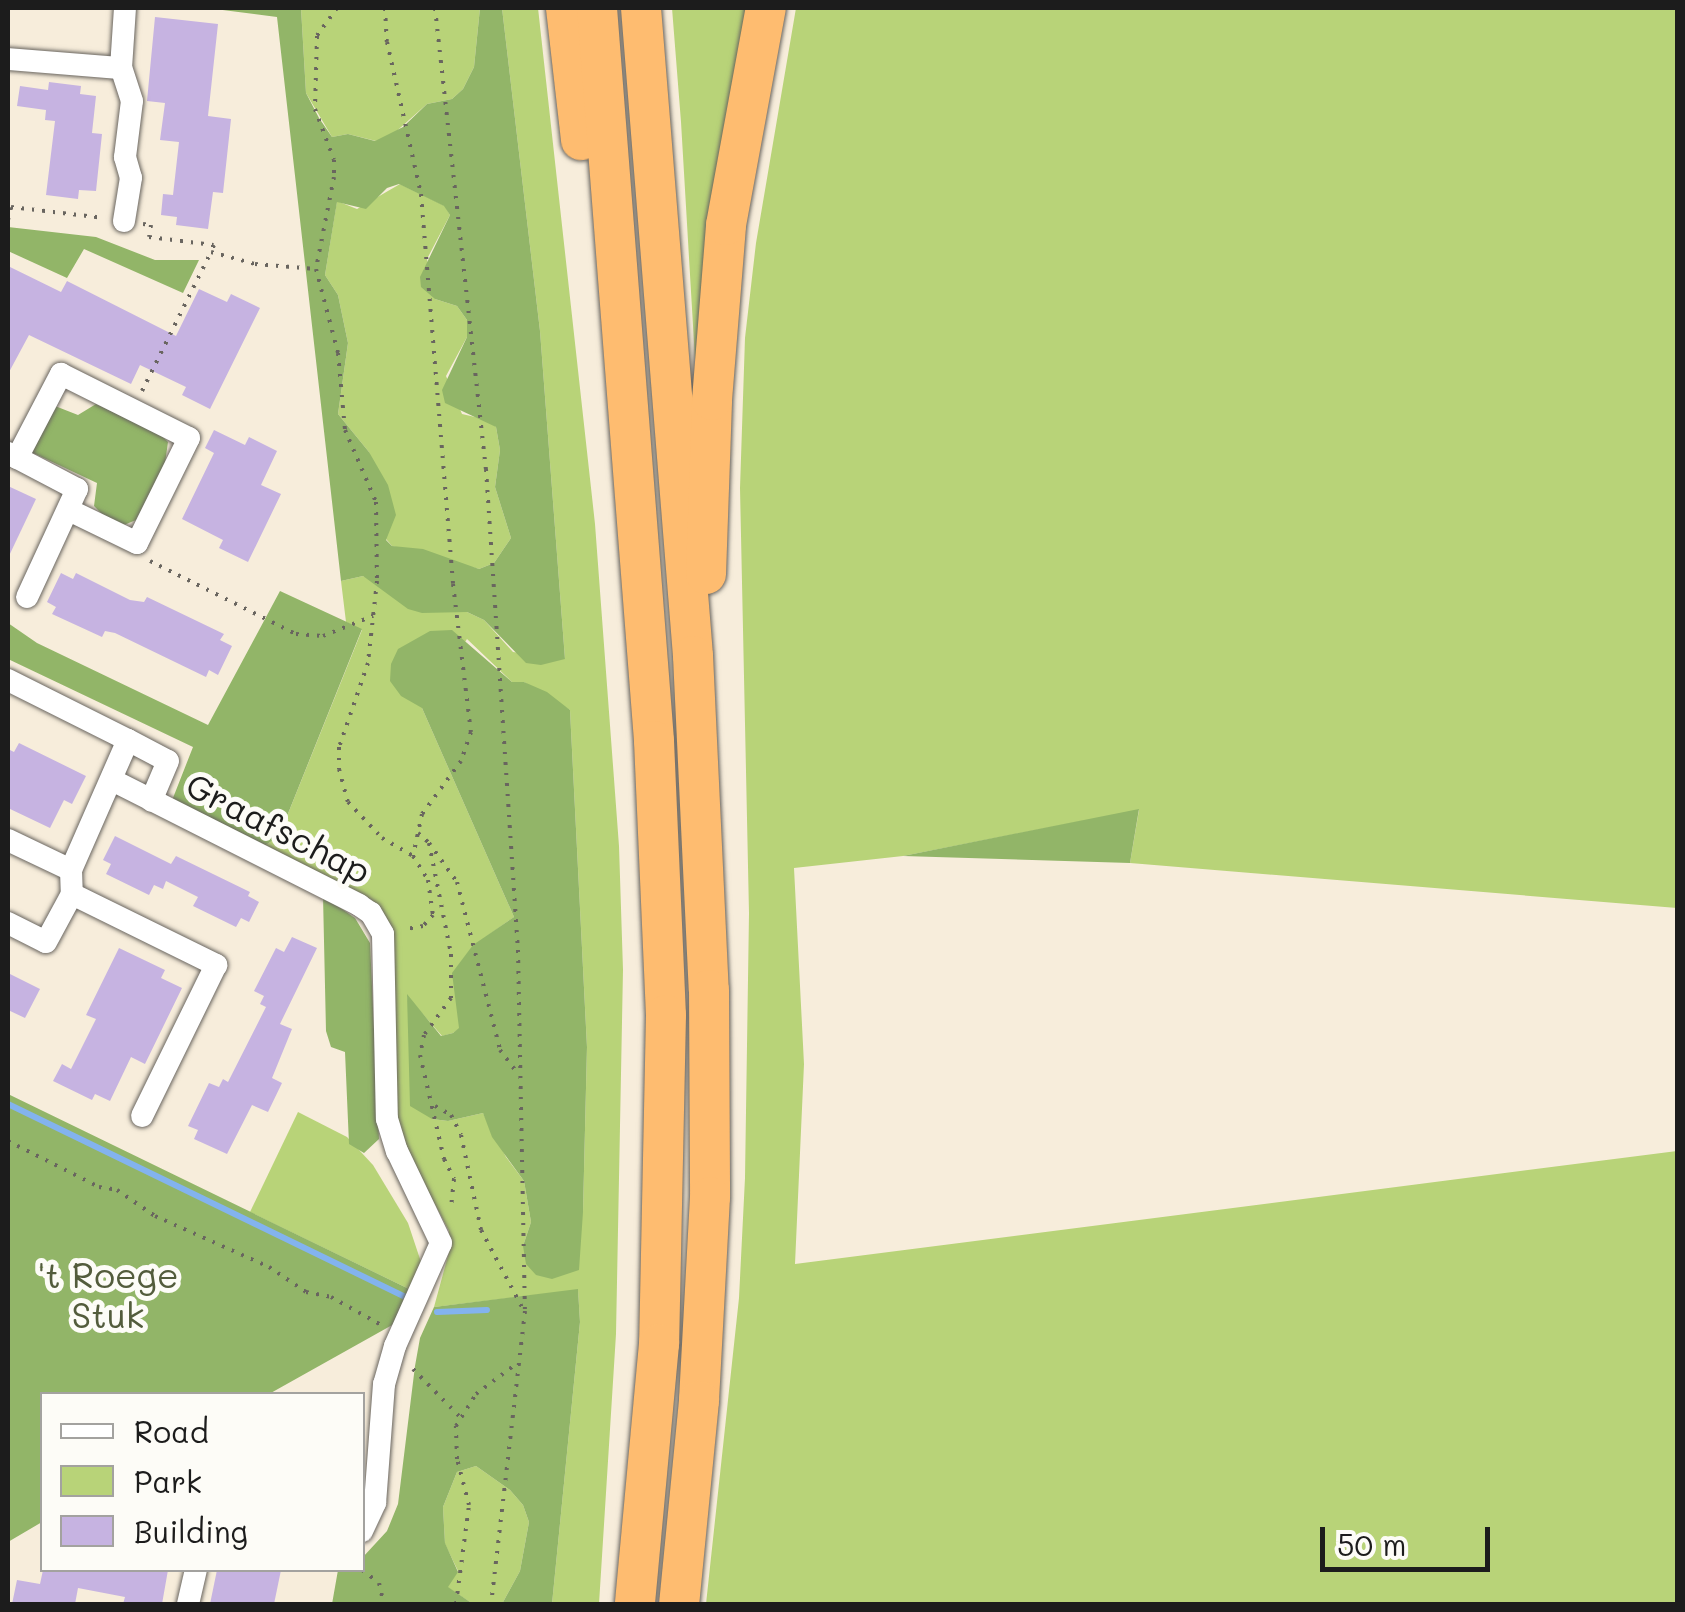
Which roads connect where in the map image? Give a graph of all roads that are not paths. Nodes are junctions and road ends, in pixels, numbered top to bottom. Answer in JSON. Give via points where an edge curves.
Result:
{"nodes":[{"id":1,"x":125,"y":8,"type":"edge"},
{"id":2,"x":566,"y":8,"type":"edge"},
{"id":3,"x":596,"y":8,"type":"edge"},
{"id":4,"x":641,"y":8,"type":"edge"},
{"id":5,"x":766,"y":8,"type":"edge"},
{"id":6,"x":8,"y":59,"type":"edge"},
{"id":7,"x":121,"y":68,"type":"junction"},
{"id":8,"x":124,"y":221,"type":"dead end"},
{"id":9,"x":12,"y":456,"type":"edge"},
{"id":10,"x":69,"y":510,"type":"junction"},
{"id":11,"x":638,"y":525,"type":"junction"},
{"id":12,"x":27,"y":596,"type":"dead end"},
{"id":13,"x":693,"y":656,"type":"junction"},
{"id":14,"x":8,"y":680,"type":"edge"},
{"id":15,"x":128,"y":740,"type":"junction"},
{"id":16,"x":112,"y":780,"type":"junction"},
{"id":17,"x":151,"y":801,"type":"junction"},
{"id":18,"x":8,"y":840,"type":"edge"},
{"id":19,"x":71,"y":882,"type":"junction"},
{"id":20,"x":8,"y":923,"type":"edge"},
{"id":21,"x":142,"y":1116,"type":"dead end"},
{"id":22,"x":365,"y":1524,"type":"edge"},
{"id":23,"x":196,"y":1572,"type":"edge"},
{"id":24,"x":188,"y":1604,"type":"edge"},
{"id":25,"x":635,"y":1604,"type":"edge"},
{"id":26,"x":679,"y":1604,"type":"edge"}],
"edges":[{"from":1,"to":7,"type":"street"},
{"from":2,"to":11,"type":"highway"},
{"from":3,"to":11,"type":"highway"},
{"from":4,"to":13,"type":"highway"},
{"from":5,"to":13,"type":"highway","via":[[726,225],[712,400],[710,544]]},
{"from":6,"to":7,"type":"street"},
{"from":7,"to":8,"type":"street","via":[[132,101],[125,158],[132,178]]},
{"from":9,"to":10,"type":"street","via":[[77,488]]},
{"from":9,"to":10,"type":"street","via":[[61,374],[189,438],[136,543]]},
{"from":10,"to":12,"type":"street"},
{"from":11,"to":25,"type":"highway","via":[[666,1035],[659,1344]]},
{"from":13,"to":26,"type":"highway","via":[[709,990],[710,1197]]},
{"from":14,"to":15,"type":"street"},
{"from":15,"to":16,"type":"street"},
{"from":15,"to":17,"type":"street","via":[[168,761]]},
{"from":16,"to":17,"type":"street","name":"Graafschap"},
{"from":16,"to":19,"type":"street"},
{"from":17,"to":22,"type":"street","name":"Graafschap","via":[[359,905],[383,934],[387,1119],[441,1243],[384,1384],[375,1503]]},
{"from":18,"to":19,"type":"street"},
{"from":19,"to":20,"type":"street","via":[[46,942]]},
{"from":19,"to":21,"type":"street","via":[[216,966]]},
{"from":23,"to":24,"type":"street"}]}
